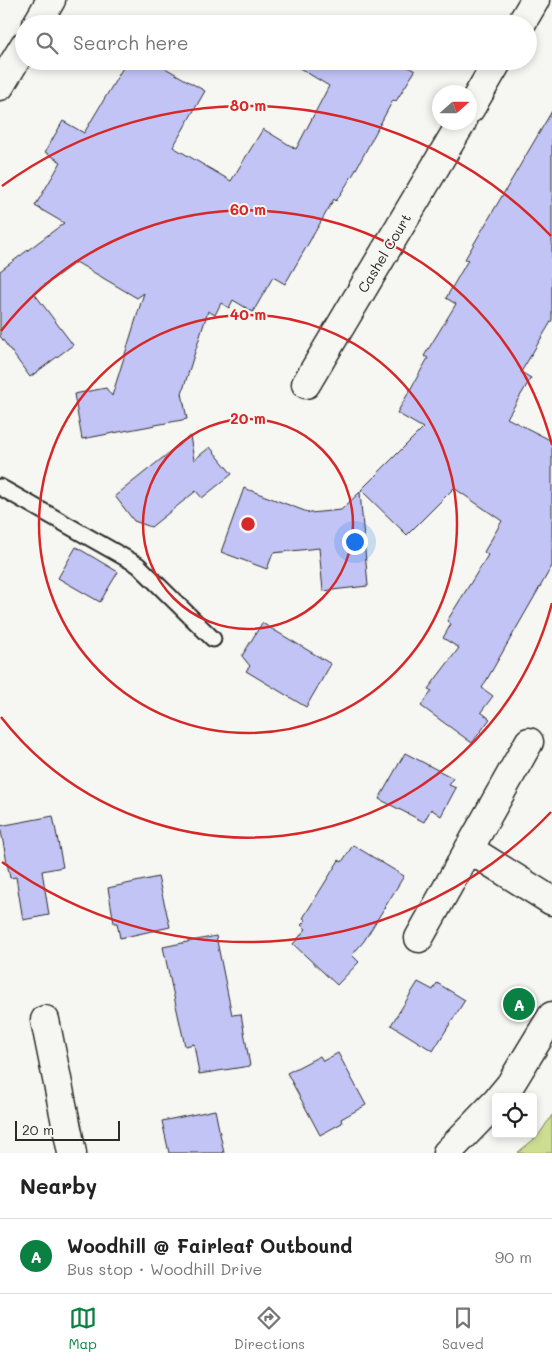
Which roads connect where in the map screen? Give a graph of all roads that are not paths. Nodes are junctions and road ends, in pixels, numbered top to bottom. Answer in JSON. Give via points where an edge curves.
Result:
{"nodes":[{"id":1,"x":51,"y":0,"type":"edge"},
{"id":2,"x":535,"y":0,"type":"edge"},
{"id":3,"x":42,"y":15,"type":"edge"},
{"id":4,"x":526,"y":15,"type":"edge"},
{"id":5,"x":15,"y":61,"type":"edge"},
{"id":6,"x":493,"y":70,"type":"edge"},
{"id":7,"x":0,"y":86,"type":"edge"},
{"id":8,"x":477,"y":97,"type":"edge"},
{"id":9,"x":457,"y":130,"type":"edge"},
{"id":10,"x":306,"y":384,"type":"dead end"},
{"id":11,"x":0,"y":487,"type":"edge"},
{"id":12,"x":213,"y":639,"type":"dead end"},
{"id":13,"x":529,"y":742,"type":"dead end"},
{"id":14,"x":469,"y":849,"type":"junction"},
{"id":15,"x":552,"y":901,"type":"edge"},
{"id":16,"x":419,"y":938,"type":"dead end"},
{"id":17,"x":552,"y":1016,"type":"edge"},
{"id":18,"x":45,"y":1020,"type":"dead end"},
{"id":19,"x":503,"y":1093,"type":"edge"},
{"id":20,"x":492,"y":1106,"type":"edge"},
{"id":21,"x":72,"y":1153,"type":"edge"},
{"id":22,"x":446,"y":1153,"type":"edge"}],
"edges":[{"from":1,"to":3,"type":"street"},
{"from":2,"to":4,"type":"street"},
{"from":5,"to":7,"type":"street"},
{"from":6,"to":8,"type":"street"},
{"from":9,"to":10,"type":"street","name":"Cashel Court"},
{"from":11,"to":12,"type":"lane","via":[[138,565]]},
{"from":13,"to":14,"type":"street"},
{"from":14,"to":15,"type":"street"},
{"from":14,"to":16,"type":"street"},
{"from":17,"to":19,"type":"street"},
{"from":18,"to":21,"type":"street"},
{"from":20,"to":22,"type":"street"}]}
